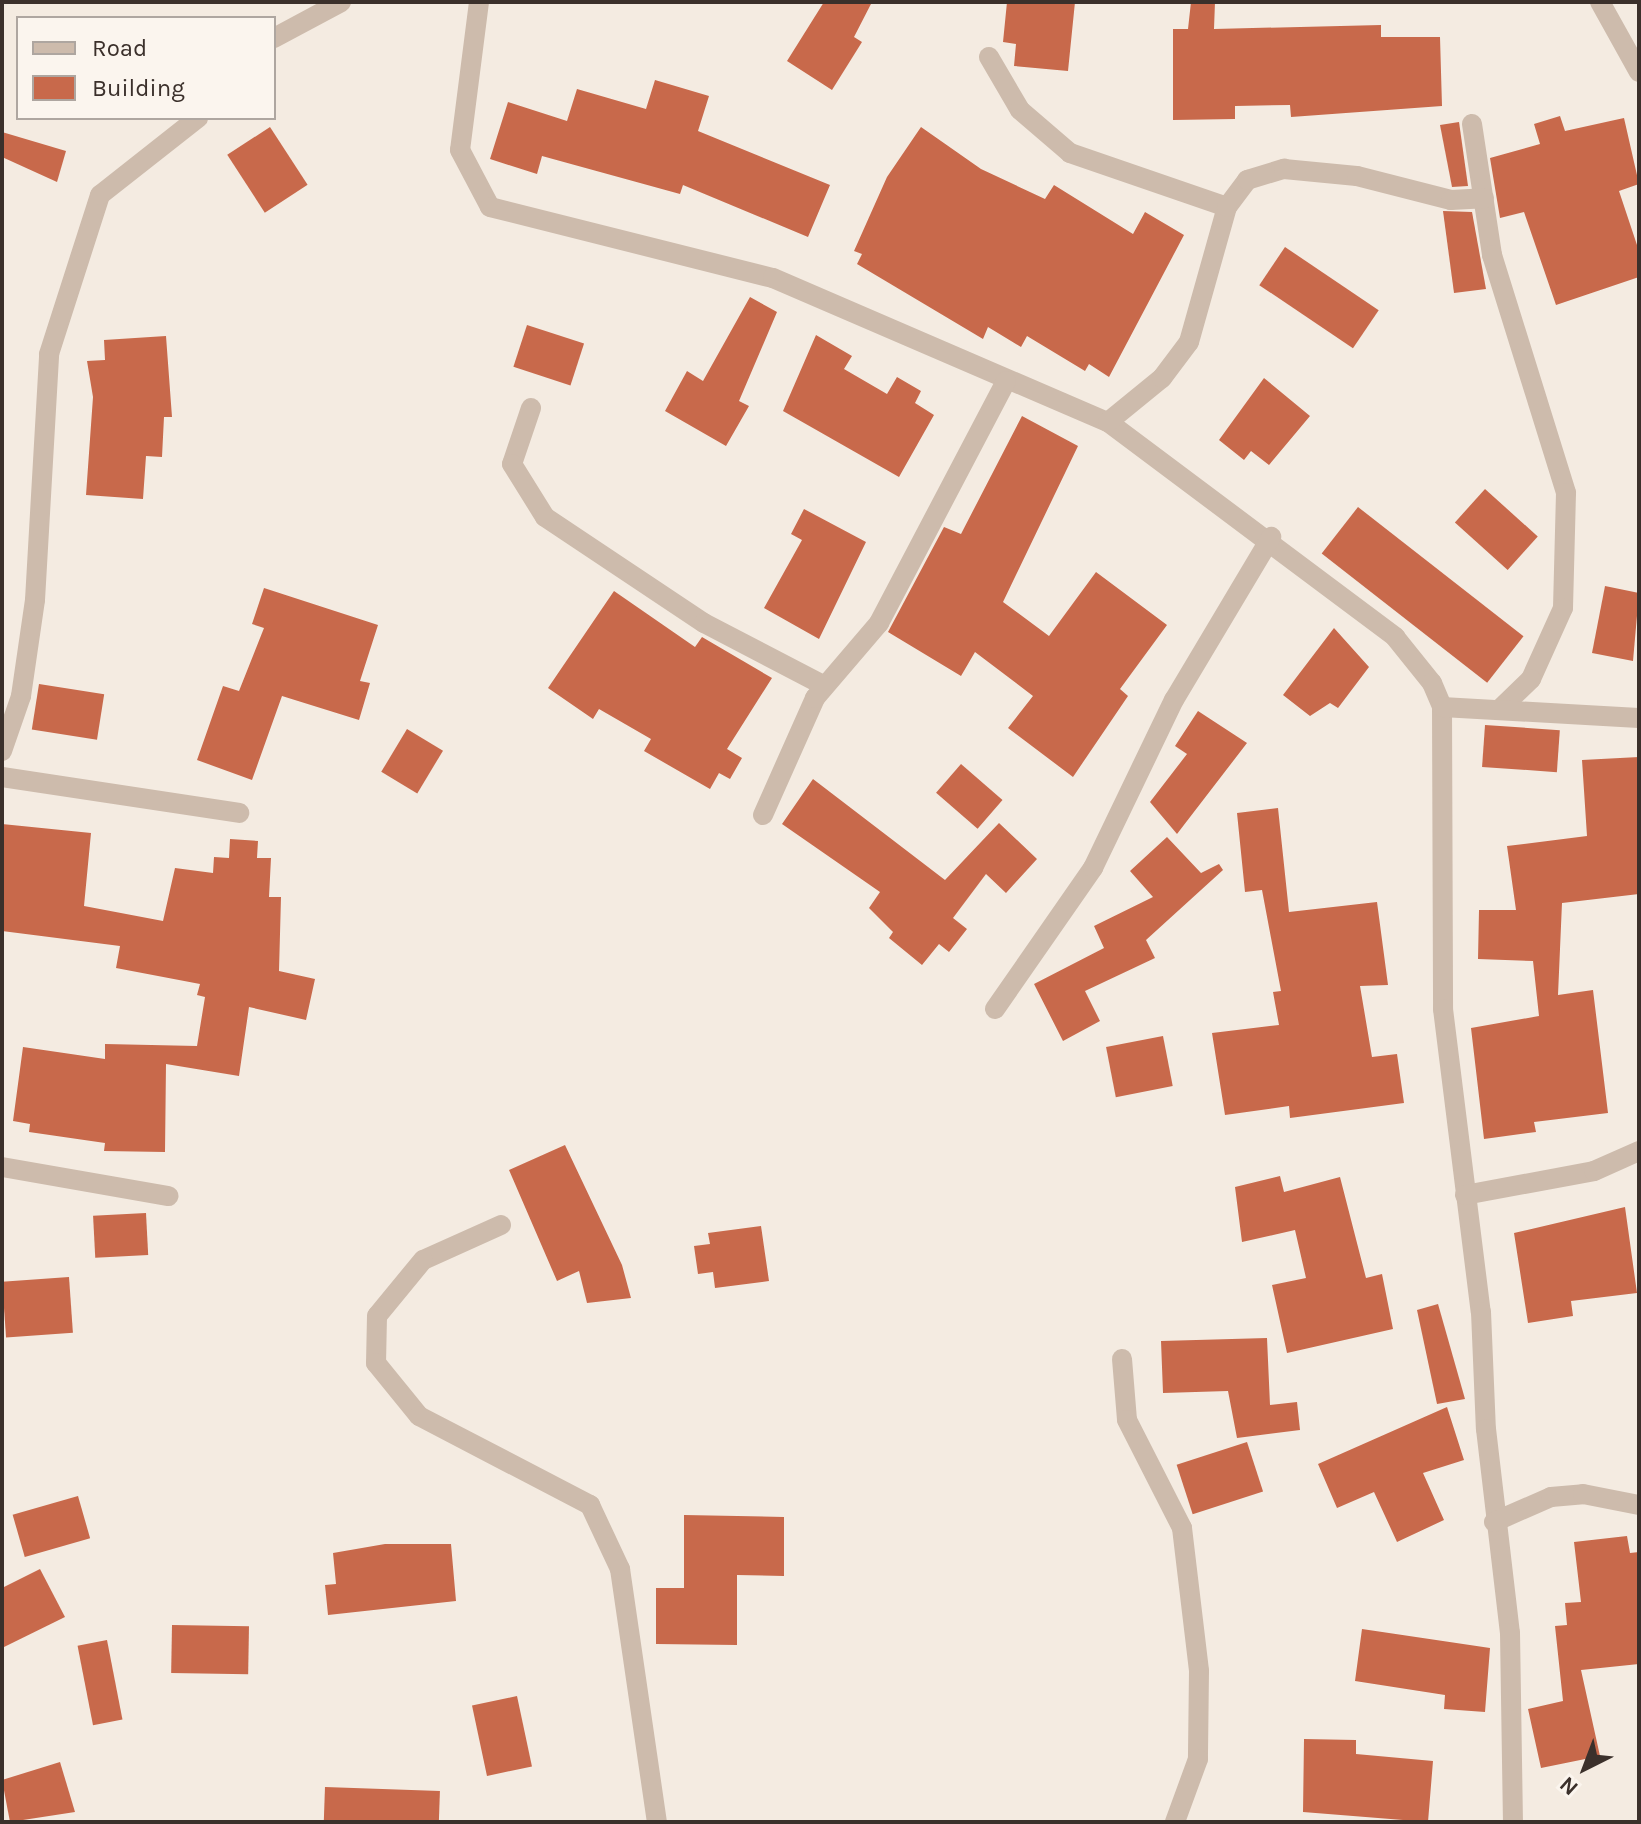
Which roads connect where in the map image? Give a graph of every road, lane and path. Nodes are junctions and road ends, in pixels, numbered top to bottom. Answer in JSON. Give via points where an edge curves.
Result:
{"nodes":[{"id":1,"x":341,"y":2,"type":"edge"},
{"id":2,"x":479,"y":2,"type":"edge"},
{"id":3,"x":1600,"y":2,"type":"edge"},
{"id":4,"x":276,"y":37,"type":"edge"},
{"id":5,"x":989,"y":57,"type":"dead end"},
{"id":6,"x":1639,"y":72,"type":"edge"},
{"id":7,"x":195,"y":120,"type":"edge"},
{"id":8,"x":1472,"y":124,"type":"dead end"},
{"id":9,"x":1484,"y":198,"type":"junction"},
{"id":10,"x":1227,"y":207,"type":"junction"},
{"id":11,"x":1006,"y":381,"type":"junction"},
{"id":12,"x":531,"y":408,"type":"dead end"},
{"id":13,"x":1108,"y":422,"type":"junction"},
{"id":14,"x":1271,"y":537,"type":"junction"},
{"id":15,"x":825,"y":686,"type":"junction"},
{"id":16,"x":1442,"y":707,"type":"junction"},
{"id":17,"x":1501,"y":708,"type":"junction"},
{"id":18,"x":1639,"y":718,"type":"edge"},
{"id":19,"x":2,"y":751,"type":"edge"},
{"id":20,"x":2,"y":777,"type":"edge"},
{"id":21,"x":239,"y":813,"type":"dead end"},
{"id":22,"x":763,"y":815,"type":"dead end"},
{"id":23,"x":995,"y":1009,"type":"dead end"},
{"id":24,"x":1639,"y":1151,"type":"edge"},
{"id":25,"x":2,"y":1167,"type":"edge"},
{"id":26,"x":1465,"y":1195,"type":"junction"},
{"id":27,"x":169,"y":1196,"type":"dead end"},
{"id":28,"x":501,"y":1225,"type":"dead end"},
{"id":29,"x":1122,"y":1359,"type":"dead end"},
{"id":30,"x":1639,"y":1505,"type":"edge"},
{"id":31,"x":1494,"y":1522,"type":"junction"},
{"id":32,"x":657,"y":1822,"type":"edge"},
{"id":33,"x":1175,"y":1822,"type":"edge"},
{"id":34,"x":1513,"y":1822,"type":"edge"}],
"edges":[{"from":1,"to":4,"type":"street"},
{"from":2,"to":11,"type":"street","via":[[460,150],[490,207],[773,278]]},
{"from":3,"to":6,"type":"street"},
{"from":5,"to":10,"type":"street","via":[[1020,110],[1070,153]]},
{"from":7,"to":19,"type":"street","via":[[100,195],[49,354],[35,600],[21,696]]},
{"from":8,"to":9,"type":"street"},
{"from":9,"to":10,"type":"street","via":[[1451,200],[1357,176],[1284,169],[1247,180]]},
{"from":9,"to":17,"type":"street","via":[[1492,255],[1566,493],[1563,608],[1531,679]]},
{"from":10,"to":13,"type":"street","via":[[1189,342],[1162,378]]},
{"from":11,"to":13,"type":"street"},
{"from":11,"to":15,"type":"street","via":[[879,623]]},
{"from":12,"to":15,"type":"street","via":[[512,464],[545,517],[704,623]]},
{"from":13,"to":14,"type":"street"},
{"from":14,"to":16,"type":"street","via":[[1395,637]]},
{"from":14,"to":23,"type":"street","via":[[1174,700],[1093,868]]},
{"from":15,"to":22,"type":"street"},
{"from":16,"to":17,"type":"street"},
{"from":16,"to":26,"type":"street","via":[[1443,1009]]},
{"from":17,"to":18,"type":"street"},
{"from":20,"to":21,"type":"street"},
{"from":24,"to":26,"type":"street","via":[[1594,1171]]},
{"from":25,"to":27,"type":"street"},
{"from":26,"to":31,"type":"street","via":[[1481,1312]]},
{"from":28,"to":32,"type":"street","via":[[423,1260],[377,1316],[376,1363],[419,1416],[590,1505],[620,1569]]},
{"from":29,"to":33,"type":"street","via":[[1127,1420],[1182,1528],[1199,1671],[1198,1759]]},
{"from":30,"to":31,"type":"street","via":[[1583,1494],[1551,1497]]},
{"from":31,"to":34,"type":"street","via":[[1510,1633]]}]}
